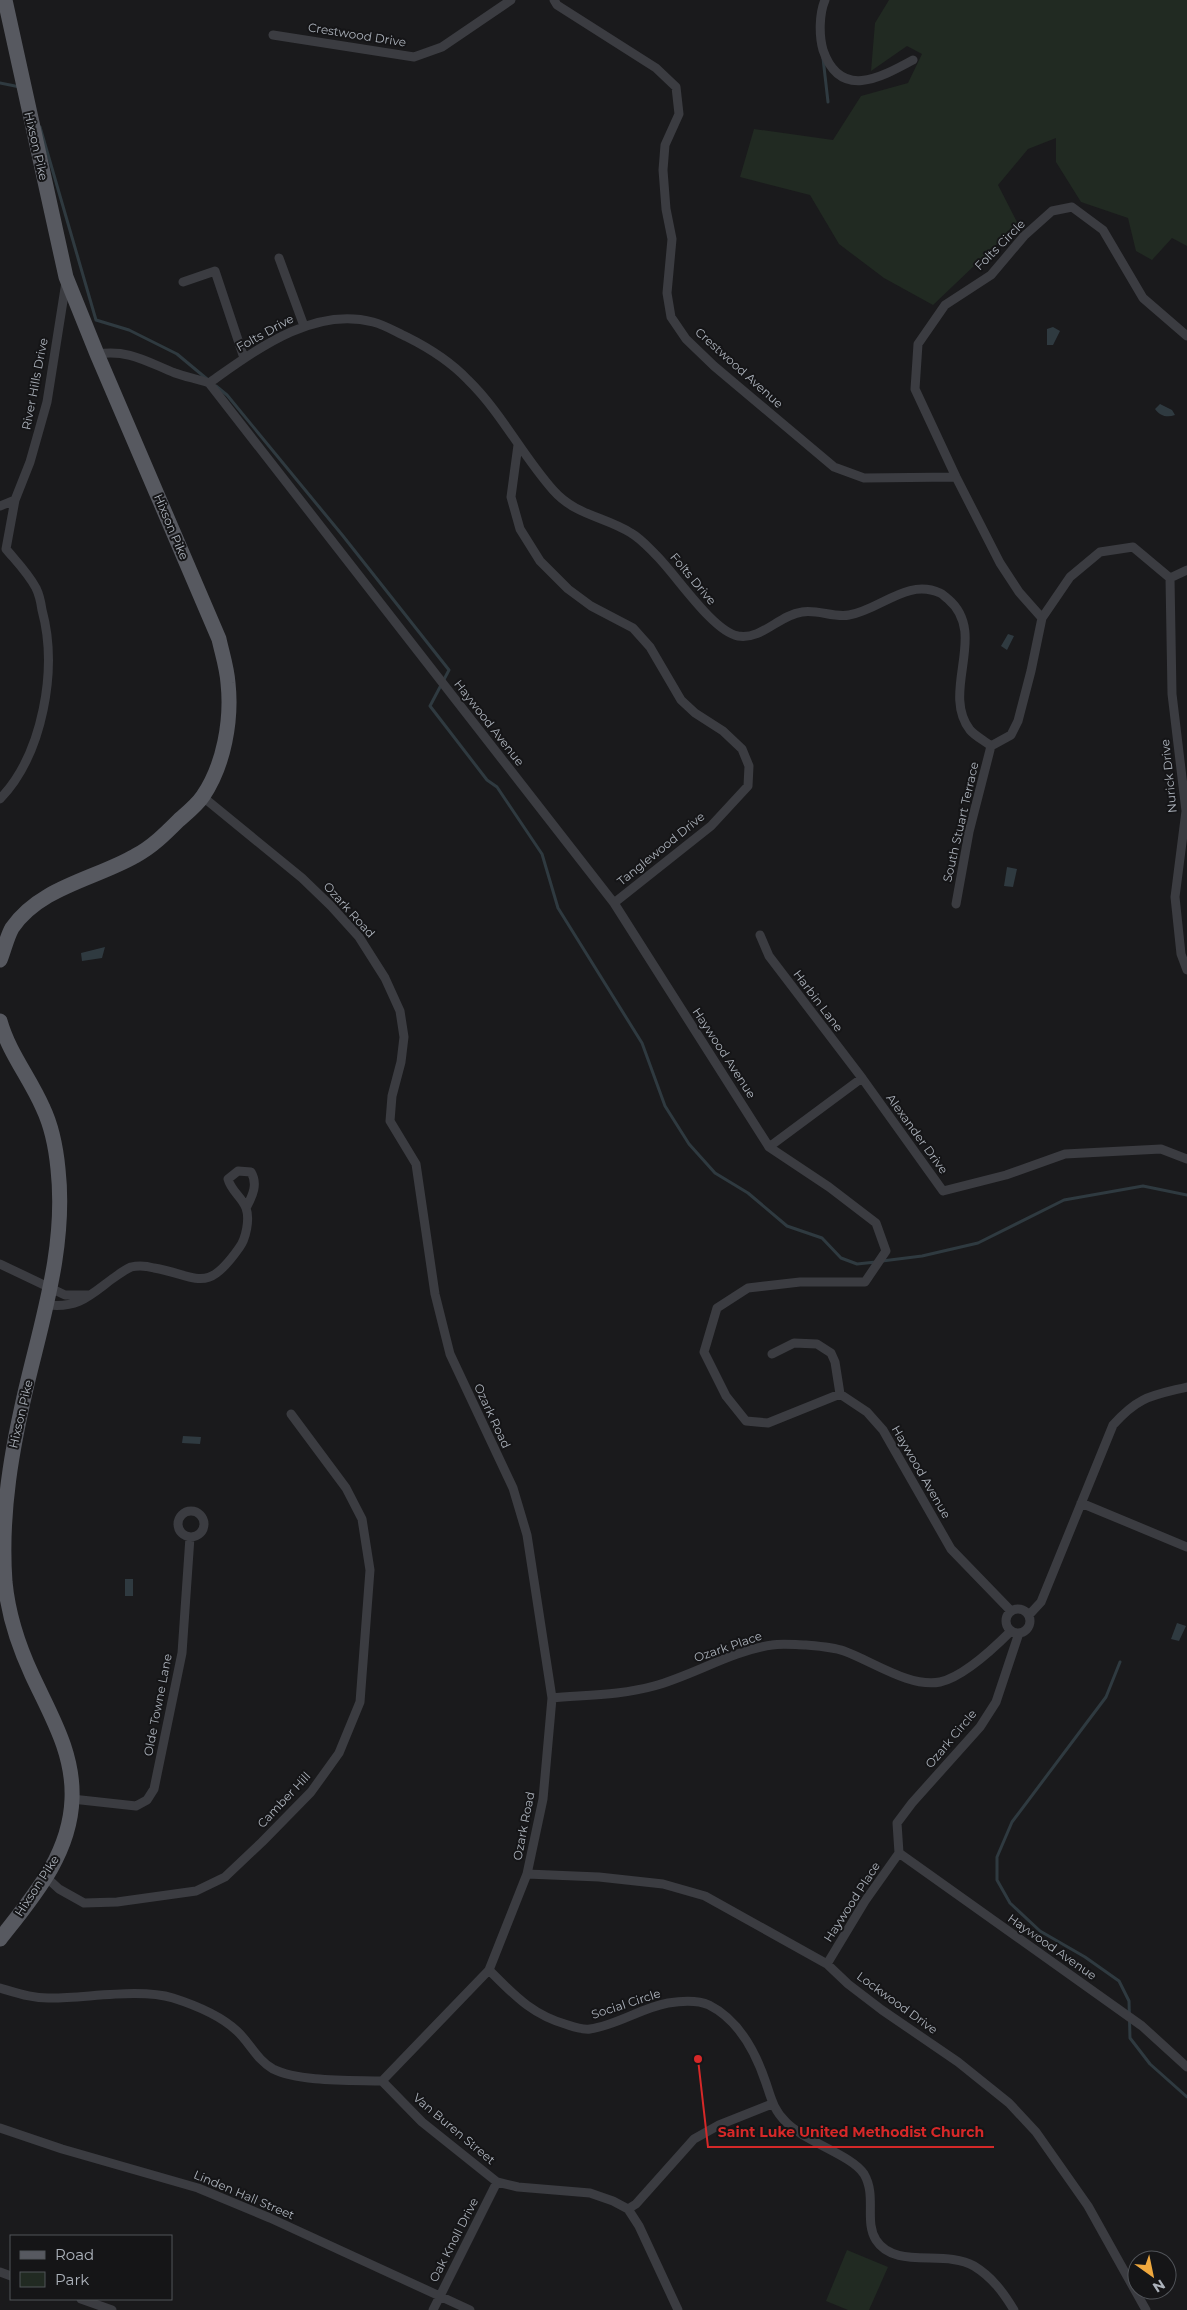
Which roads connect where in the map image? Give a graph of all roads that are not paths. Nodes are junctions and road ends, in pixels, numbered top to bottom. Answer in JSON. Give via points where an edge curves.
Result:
{"nodes":[{"id":1,"x":5,"y":0,"type":"edge"},
{"id":2,"x":511,"y":0,"type":"edge"},
{"id":3,"x":554,"y":0,"type":"edge"},
{"id":4,"x":824,"y":0,"type":"edge"},
{"id":5,"x":273,"y":35,"type":"dead end"},
{"id":6,"x":913,"y":60,"type":"dead end"},
{"id":7,"x":279,"y":258,"type":"dead end"},
{"id":8,"x":66,"y":277,"type":"junction"},
{"id":9,"x":183,"y":282,"type":"dead end"},
{"id":10,"x":304,"y":326,"type":"junction"},
{"id":11,"x":1187,"y":336,"type":"edge"},
{"id":12,"x":97,"y":354,"type":"junction"},
{"id":13,"x":244,"y":358,"type":"junction"},
{"id":14,"x":209,"y":382,"type":"junction"},
{"id":15,"x":518,"y":445,"type":"junction"},
{"id":16,"x":956,"y":476,"type":"junction"},
{"id":17,"x":15,"y":500,"type":"junction"},
{"id":18,"x":0,"y":506,"type":"edge"},
{"id":19,"x":3,"y":547,"type":"edge"},
{"id":20,"x":1187,"y":570,"type":"edge"},
{"id":21,"x":1170,"y":578,"type":"junction"},
{"id":22,"x":1042,"y":618,"type":"junction"},
{"id":23,"x":991,"y":746,"type":"junction"},
{"id":24,"x":202,"y":797,"type":"junction"},
{"id":25,"x":0,"y":799,"type":"edge"},
{"id":26,"x":614,"y":903,"type":"junction"},
{"id":27,"x":956,"y":904,"type":"dead end"},
{"id":28,"x":760,"y":935,"type":"dead end"},
{"id":29,"x":0,"y":960,"type":"edge"},
{"id":30,"x":1187,"y":970,"type":"edge"},
{"id":31,"x":0,"y":1021,"type":"edge"},
{"id":32,"x":862,"y":1078,"type":"junction"},
{"id":33,"x":769,"y":1147,"type":"junction"},
{"id":34,"x":1187,"y":1159,"type":"edge"},
{"id":35,"x":246,"y":1208,"type":"dead end"},
{"id":36,"x":0,"y":1264,"type":"edge"},
{"id":37,"x":51,"y":1288,"type":"junction"},
{"id":38,"x":88,"y":1295,"type":"junction"},
{"id":39,"x":48,"y":1305,"type":"junction"},
{"id":40,"x":772,"y":1354,"type":"dead end"},
{"id":41,"x":1187,"y":1387,"type":"edge"},
{"id":42,"x":840,"y":1394,"type":"junction"},
{"id":43,"x":290,"y":1414,"type":"dead end"},
{"id":44,"x":1081,"y":1503,"type":"junction"},
{"id":45,"x":190,"y":1537,"type":"dead end"},
{"id":46,"x":1187,"y":1547,"type":"edge"},
{"id":47,"x":1011,"y":1611,"type":"junction"},
{"id":48,"x":1028,"y":1614,"type":"junction"},
{"id":49,"x":1015,"y":1632,"type":"junction"},
{"id":50,"x":552,"y":1698,"type":"junction"},
{"id":51,"x":72,"y":1799,"type":"junction"},
{"id":52,"x":899,"y":1853,"type":"junction"},
{"id":53,"x":527,"y":1874,"type":"junction"},
{"id":54,"x":46,"y":1877,"type":"junction"},
{"id":55,"x":0,"y":1939,"type":"edge"},
{"id":56,"x":827,"y":1964,"type":"junction"},
{"id":57,"x":489,"y":1970,"type":"junction"},
{"id":58,"x":0,"y":1988,"type":"edge"},
{"id":59,"x":1187,"y":2067,"type":"edge"},
{"id":60,"x":382,"y":2081,"type":"junction"},
{"id":61,"x":772,"y":2104,"type":"junction"},
{"id":62,"x":0,"y":2128,"type":"edge"},
{"id":63,"x":497,"y":2182,"type":"junction"},
{"id":64,"x":628,"y":2209,"type":"junction"},
{"id":65,"x":439,"y":2297,"type":"junction"},
{"id":66,"x":84,"y":2300,"type":"edge"},
{"id":67,"x":112,"y":2310,"type":"edge"},
{"id":68,"x":433,"y":2310,"type":"edge"},
{"id":69,"x":470,"y":2310,"type":"edge"},
{"id":70,"x":678,"y":2310,"type":"edge"},
{"id":71,"x":1014,"y":2310,"type":"edge"},
{"id":72,"x":1146,"y":2310,"type":"edge"}],
"edges":[{"from":1,"to":8,"type":"main road","name":"Hixson Pike"},
{"from":2,"to":5,"type":"street","name":"Crestwood Drive","via":[[442,47],[414,57]]},
{"from":3,"to":16,"type":"street","name":"Crestwood Avenue","via":[[556,5],[656,68],[676,87],[679,114],[665,146],[663,170],[672,239],[667,293],[671,317],[686,339],[834,467],[864,478]]},
{"from":4,"to":6,"type":"street","via":[[822,45],[828,63],[837,75],[861,81],[880,78]]},
{"from":7,"to":10,"type":"street"},
{"from":8,"to":12,"type":"main road","name":"Hixson Pike"},
{"from":8,"to":17,"type":"street","name":"River Hills Drive","via":[[47,402],[33,454]]},
{"from":9,"to":13,"type":"street","via":[[215,271]]},
{"from":10,"to":13,"type":"street","name":"Folts Drive"},
{"from":10,"to":15,"type":"street","name":"Folts Drive","via":[[329,319],[354,318],[375,322],[421,344],[468,380]]},
{"from":11,"to":16,"type":"street","name":"Folts Circle","via":[[1143,298],[1103,230],[1072,207],[1052,211],[1024,236],[991,275],[945,306],[918,344],[915,389]]},
{"from":12,"to":14,"type":"street","via":[[122,353],[147,359],[176,373]]},
{"from":12,"to":24,"type":"main road","name":"Hixson Pike","via":[[218,639],[228,682],[228,718],[214,775]]},
{"from":13,"to":14,"type":"street","name":"Folts Drive"},
{"from":14,"to":26,"type":"street","name":"Haywood Avenue"},
{"from":15,"to":23,"type":"street","name":"Folts Drive","via":[[553,490],[571,507],[633,533],[657,555],[711,619],[737,636],[759,633],[785,617],[803,611],[848,616],[913,588],[940,593],[957,607],[966,630],[961,680],[962,714],[970,731]]},
{"from":15,"to":26,"type":"street","name":"Tanglewood Drive","via":[[511,497],[520,529],[540,561],[568,590],[633,628],[650,647],[680,700],[694,713],[723,730],[742,749],[750,766],[748,786],[711,826]]},
{"from":16,"to":22,"type":"street","name":"Folts Circle","via":[[1000,563]]},
{"from":17,"to":18,"type":"street"},
{"from":17,"to":19,"type":"street","name":"River Hills Drive"},
{"from":19,"to":25,"type":"street","name":"River Hills Drive","via":[[37,589],[48,642],[49,678],[42,717],[27,757]]},
{"from":20,"to":21,"type":"street"},
{"from":21,"to":22,"type":"street","via":[[1133,547],[1100,552],[1070,577]]},
{"from":21,"to":30,"type":"street","name":"Nurick Drive","via":[[1172,694],[1186,811],[1176,897],[1181,954]]},
{"from":22,"to":23,"type":"street","via":[[1018,721],[1011,735]]},
{"from":23,"to":27,"type":"street","name":"South Stuart Terrace","via":[[969,832]]},
{"from":24,"to":29,"type":"main road","name":"Hixson Pike","via":[[160,840],[135,856],[70,885],[32,907],[12,929]]},
{"from":24,"to":50,"type":"street","name":"Ozark Road","via":[[302,878],[360,937],[400,1011],[404,1037],[390,1121],[416,1164],[436,1294],[450,1354],[513,1488],[527,1535]]},
{"from":26,"to":33,"type":"street","name":"Haywood Avenue"},
{"from":28,"to":32,"type":"street","name":"Harbin Lane","via":[[769,956]]},
{"from":31,"to":37,"type":"main road","name":"Hixson Pike","via":[[5,1039],[44,1108],[53,1133],[59,1172],[60,1213]]},
{"from":32,"to":33,"type":"street"},
{"from":32,"to":34,"type":"street","name":"Alexander Drive","via":[[943,1192],[1006,1175],[1064,1154],[1160,1149]]},
{"from":33,"to":42,"type":"street","name":"Haywood Avenue","via":[[876,1223],[886,1251],[865,1282],[800,1282],[748,1288],[717,1308],[704,1352],[726,1396],[746,1421],[768,1423]]},
{"from":35,"to":38,"type":"street","via":[[244,1242],[221,1271],[206,1279],[193,1279],[161,1269],[135,1266]]},
{"from":36,"to":37,"type":"street"},
{"from":37,"to":38,"type":"street","via":[[70,1296]]},
{"from":37,"to":39,"type":"main road","name":"Hixson Pike"},
{"from":38,"to":39,"type":"street","via":[[71,1306]]},
{"from":39,"to":51,"type":"main road","name":"Hixson Pike","via":[[8,1472],[3,1544],[9,1606],[31,1672],[62,1738],[70,1766]]},
{"from":40,"to":42,"type":"street","via":[[794,1343],[818,1344],[831,1353],[835,1362]]},
{"from":41,"to":44,"type":"street","via":[[1144,1398],[1125,1411],[1113,1425]]},
{"from":42,"to":47,"type":"street","name":"Haywood Avenue","via":[[867,1412],[883,1430],[951,1549]]},
{"from":43,"to":54,"type":"street","name":"Camber Hill","via":[[346,1488],[362,1519],[370,1570],[360,1702],[339,1753],[312,1792],[262,1842],[225,1877],[196,1891],[117,1902],[84,1903],[59,1890]]},
{"from":44,"to":46,"type":"street"},
{"from":44,"to":48,"type":"street","via":[[1041,1602]]},
{"from":45,"to":51,"type":"street","name":"Olde Towne Lane","via":[[182,1653],[154,1789],[147,1800],[136,1806]]},
{"from":47,"to":48,"type":"street","via":[[1022,1609]]},
{"from":47,"to":49,"type":"street","via":[[1006,1621]]},
{"from":48,"to":49,"type":"street","via":[[1029,1626]]},
{"from":49,"to":50,"type":"street","name":"Ozark Place","via":[[942,1682],[912,1680],[842,1650],[773,1644],[651,1687]]},
{"from":49,"to":52,"type":"street","name":"Ozark Circle","via":[[996,1702],[980,1727],[897,1823]]},
{"from":50,"to":53,"type":"street","name":"Ozark Road","via":[[543,1799]]},
{"from":51,"to":54,"type":"main road","name":"Hixson Pike","via":[[68,1831]]},
{"from":52,"to":56,"type":"street","name":"Haywood Place"},
{"from":52,"to":59,"type":"street","name":"Haywood Avenue","via":[[1142,2026]]},
{"from":53,"to":56,"type":"street","name":"Lockwood Drive","via":[[663,1884],[705,1896]]},
{"from":53,"to":57,"type":"street","name":"Ozark Road"},
{"from":54,"to":55,"type":"main road","name":"Hixson Pike"},
{"from":56,"to":72,"type":"street","name":"Lockwood Drive","via":[[882,2010],[958,2062],[1008,2103],[1036,2132],[1088,2206]]},
{"from":57,"to":60,"type":"street","name":"Ozark Road"},
{"from":57,"to":61,"type":"street","name":"Social Circle","via":[[524,2005],[542,2016],[573,2027],[589,2029],[654,2006],[679,2001],[708,2005],[740,2030],[754,2054]]},
{"from":58,"to":60,"type":"street","via":[[51,1998],[145,1994],[171,1998],[214,2015],[237,2031],[272,2068],[290,2076]]},
{"from":60,"to":63,"type":"street","name":"Van Buren Street","via":[[424,2124]]},
{"from":61,"to":64,"type":"street","via":[[718,2125],[694,2139]]},
{"from":61,"to":71,"type":"street","name":"Social Circle","via":[[801,2134],[847,2159],[863,2172],[868,2184],[875,2240],[886,2251],[898,2256],[949,2258],[973,2265],[1001,2289]]},
{"from":62,"to":65,"type":"street","name":"Linden Hall Street","via":[[198,2188]]},
{"from":63,"to":64,"type":"street","name":"Van Buren Street","via":[[590,2193]]},
{"from":63,"to":65,"type":"street","name":"Oak Knoll Drive"},
{"from":64,"to":70,"type":"street","via":[[644,2235]]},
{"from":65,"to":68,"type":"street","name":"Oak Knoll Drive"},
{"from":65,"to":69,"type":"street","name":"Linden Hall Street"},
{"from":66,"to":67,"type":"street"}]}
